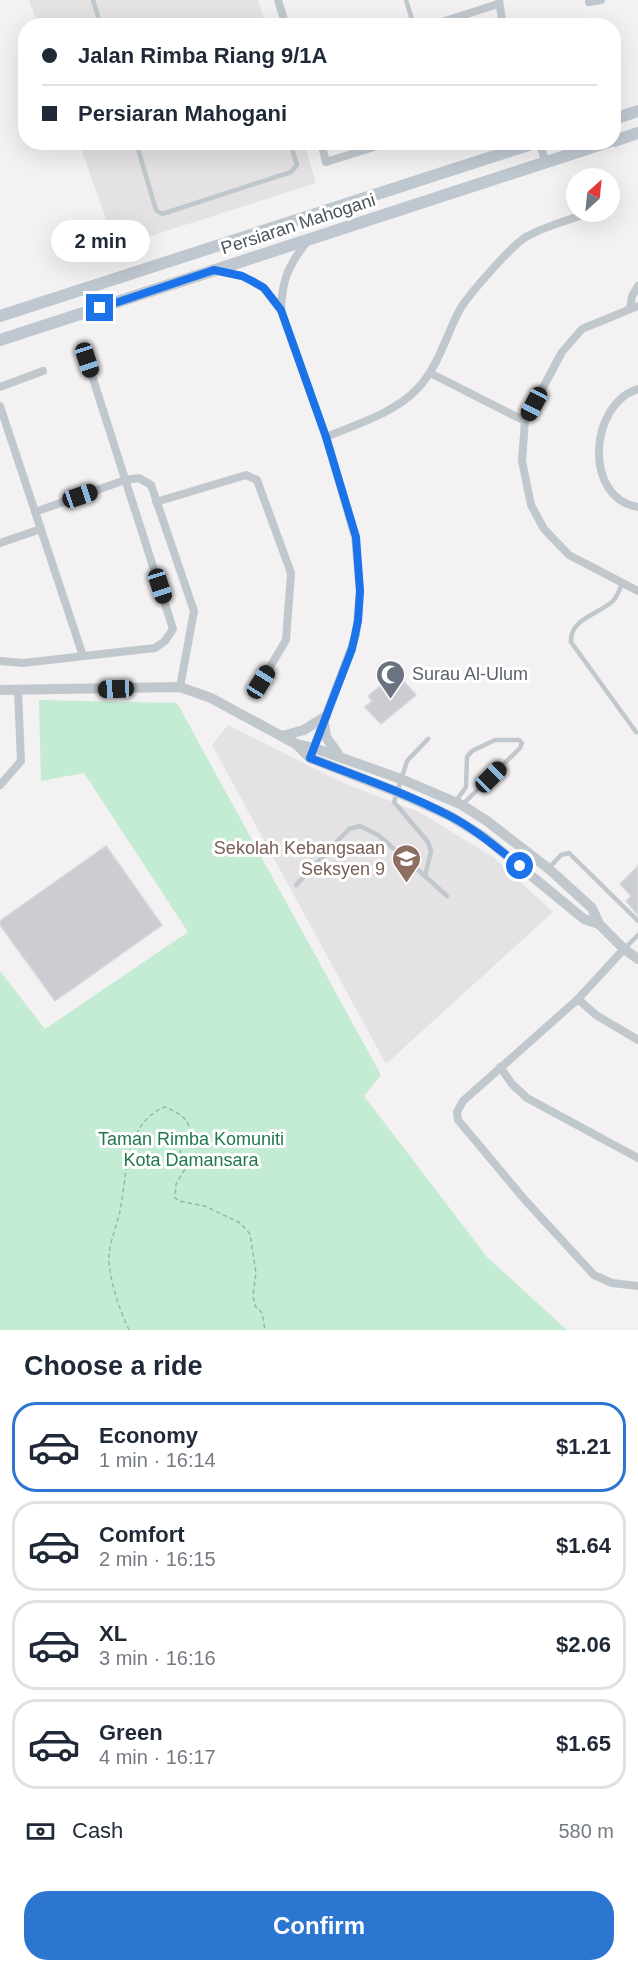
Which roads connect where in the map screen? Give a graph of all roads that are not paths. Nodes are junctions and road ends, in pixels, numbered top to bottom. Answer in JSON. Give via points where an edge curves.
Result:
{"nodes":[{"id":1,"x":103,"y":0,"type":"edge"},
{"id":2,"x":278,"y":0,"type":"edge"},
{"id":3,"x":406,"y":0,"type":"edge"},
{"id":4,"x":601,"y":0,"type":"edge"},
{"id":5,"x":94,"y":1,"type":"edge"},
{"id":6,"x":498,"y":2,"type":"edge"},
{"id":7,"x":589,"y":2,"type":"dead end"},
{"id":8,"x":99,"y":18,"type":"edge"},
{"id":9,"x":284,"y":18,"type":"edge"},
{"id":10,"x":412,"y":18,"type":"edge"},
{"id":11,"x":452,"y":18,"type":"edge"},
{"id":12,"x":501,"y":18,"type":"edge"},
{"id":13,"x":638,"y":111,"type":"edge"},
{"id":14,"x":621,"y":117,"type":"edge"},
{"id":15,"x":638,"y":133,"type":"edge"},
{"id":16,"x":621,"y":139,"type":"edge"},
{"id":17,"x":138,"y":150,"type":"edge"},
{"id":18,"x":292,"y":150,"type":"edge"},
{"id":19,"x":323,"y":150,"type":"edge"},
{"id":20,"x":365,"y":150,"type":"edge"},
{"id":21,"x":500,"y":150,"type":"edge"},
{"id":22,"x":514,"y":150,"type":"edge"},
{"id":23,"x":541,"y":150,"type":"edge"},
{"id":24,"x":584,"y":150,"type":"edge"},
{"id":25,"x":493,"y":157,"type":"junction"},
{"id":26,"x":546,"y":163,"type":"junction"},
{"id":27,"x":566,"y":222,"type":"edge"},
{"id":28,"x":309,"y":240,"type":"junction"},
{"id":29,"x":214,"y":270,"type":"junction"},
{"id":30,"x":638,"y":286,"type":"edge"},
{"id":31,"x":634,"y":308,"type":"edge"},
{"id":32,"x":281,"y":310,"type":"junction"},
{"id":33,"x":0,"y":316,"type":"edge"},
{"id":34,"x":0,"y":340,"type":"edge"},
{"id":35,"x":87,"y":360,"type":"dead end"},
{"id":36,"x":43,"y":371,"type":"dead end"},
{"id":37,"x":429,"y":373,"type":"junction"},
{"id":38,"x":0,"y":387,"type":"edge"},
{"id":39,"x":638,"y":389,"type":"edge"},
{"id":40,"x":0,"y":406,"type":"edge"},
{"id":41,"x":525,"y":421,"type":"junction"},
{"id":42,"x":326,"y":437,"type":"junction"},
{"id":43,"x":125,"y":480,"type":"junction"},
{"id":44,"x":156,"y":502,"type":"junction"},
{"id":45,"x":638,"y":507,"type":"edge"},
{"id":46,"x":35,"y":512,"type":"junction"},
{"id":47,"x":41,"y":529,"type":"junction"},
{"id":48,"x":0,"y":543,"type":"edge"},
{"id":49,"x":623,"y":582,"type":"junction"},
{"id":50,"x":638,"y":591,"type":"edge"},
{"id":51,"x":83,"y":657,"type":"junction"},
{"id":52,"x":0,"y":661,"type":"edge"},
{"id":53,"x":261,"y":682,"type":"dead end"},
{"id":54,"x":180,"y":687,"type":"junction"},
{"id":55,"x":0,"y":690,"type":"edge"},
{"id":56,"x":18,"y":692,"type":"junction"},
{"id":57,"x":325,"y":719,"type":"junction"},
{"id":58,"x":636,"y":732,"type":"dead end"},
{"id":59,"x":282,"y":736,"type":"junction"},
{"id":60,"x":428,"y":739,"type":"dead end"},
{"id":61,"x":312,"y":753,"type":"junction"},
{"id":62,"x":341,"y":757,"type":"junction"},
{"id":63,"x":401,"y":779,"type":"junction"},
{"id":64,"x":0,"y":785,"type":"edge"},
{"id":65,"x":397,"y":792,"type":"junction"},
{"id":66,"x":459,"y":804,"type":"junction"},
{"id":67,"x":549,"y":869,"type":"junction"},
{"id":68,"x":425,"y":876,"type":"junction"},
{"id":69,"x":539,"y":881,"type":"junction"},
{"id":70,"x":296,"y":885,"type":"dead end"},
{"id":71,"x":447,"y":896,"type":"dead end"},
{"id":72,"x":638,"y":921,"type":"edge"},
{"id":73,"x":599,"y":924,"type":"junction"},
{"id":74,"x":638,"y":935,"type":"edge"},
{"id":75,"x":624,"y":949,"type":"junction"},
{"id":76,"x":638,"y":959,"type":"edge"},
{"id":77,"x":578,"y":999,"type":"junction"},
{"id":78,"x":638,"y":1040,"type":"edge"},
{"id":79,"x":500,"y":1067,"type":"junction"},
{"id":80,"x":638,"y":1158,"type":"edge"},
{"id":81,"x":638,"y":1286,"type":"edge"}],
"edges":[{"from":1,"to":5,"type":"lane"},
{"from":2,"to":9,"type":"street"},
{"from":3,"to":10,"type":"lane"},
{"from":4,"to":7,"type":"street"},
{"from":5,"to":8,"type":"lane"},
{"from":6,"to":11,"type":"street"},
{"from":6,"to":12,"type":"street"},
{"from":13,"to":14,"type":"main road"},
{"from":15,"to":16,"type":"main road"},
{"from":17,"to":18,"type":"lane","via":[[156,210],[162,214],[291,172],[297,165]]},
{"from":19,"to":20,"type":"street","via":[[327,162]]},
{"from":21,"to":25,"type":"main road"},
{"from":22,"to":25,"type":"main road","name":"Persiaran Mahogani"},
{"from":23,"to":26,"type":"street"},
{"from":24,"to":26,"type":"main road","name":"Persiaran Mahogani"},
{"from":25,"to":33,"type":"main road","name":"Persiaran Mahogani"},
{"from":26,"to":28,"type":"main road","name":"Persiaran Mahogani"},
{"from":27,"to":37,"type":"street","via":[[523,239],[465,301]]},
{"from":28,"to":29,"type":"main road","name":"Persiaran Mahogani"},
{"from":28,"to":32,"type":"street","via":[[286,272]]},
{"from":29,"to":32,"type":"street","via":[[242,276],[264,288]]},
{"from":29,"to":34,"type":"main road","name":"Persiaran Mahogani"},
{"from":30,"to":31,"type":"street","via":[[632,296]]},
{"from":31,"to":41,"type":"street","via":[[582,329],[562,351]]},
{"from":32,"to":42,"type":"street"},
{"from":35,"to":43,"type":"street"},
{"from":36,"to":38,"type":"street"},
{"from":37,"to":41,"type":"street"},
{"from":37,"to":42,"type":"street","via":[[418,389],[399,404]]},
{"from":39,"to":45,"type":"street","via":[[612,409],[597,458],[606,484],[626,505]]},
{"from":40,"to":46,"type":"street"},
{"from":41,"to":49,"type":"street","via":[[522,461],[531,505],[544,529],[569,555]]},
{"from":42,"to":57,"type":"street","via":[[356,537],[360,591],[352,649]]},
{"from":43,"to":44,"type":"street","via":[[139,478],[151,485]]},
{"from":43,"to":46,"type":"street"},
{"from":43,"to":51,"type":"street","via":[[173,629],[155,648]]},
{"from":44,"to":53,"type":"street","via":[[246,475],[257,480],[291,573],[286,640]]},
{"from":44,"to":54,"type":"street","via":[[194,611]]},
{"from":46,"to":47,"type":"street"},
{"from":47,"to":48,"type":"street"},
{"from":47,"to":51,"type":"street"},
{"from":49,"to":50,"type":"street"},
{"from":49,"to":58,"type":"lane","via":[[612,602],[576,625],[571,642]]},
{"from":51,"to":52,"type":"street","via":[[23,663]]},
{"from":54,"to":56,"type":"street"},
{"from":54,"to":59,"type":"street","via":[[212,698]]},
{"from":55,"to":56,"type":"street"},
{"from":56,"to":64,"type":"street","via":[[21,761]]},
{"from":57,"to":59,"type":"street"},
{"from":57,"to":61,"type":"street"},
{"from":57,"to":62,"type":"street","via":[[330,746]]},
{"from":59,"to":61,"type":"street"},
{"from":60,"to":63,"type":"lane","via":[[407,761]]},
{"from":61,"to":62,"type":"street"},
{"from":61,"to":65,"type":"street"},
{"from":62,"to":63,"type":"street"},
{"from":63,"to":65,"type":"lane"},
{"from":63,"to":66,"type":"street"},
{"from":65,"to":68,"type":"lane","via":[[394,802],[432,851]]},
{"from":65,"to":69,"type":"street","via":[[475,831]]},
{"from":66,"to":66,"type":"lane","via":[[520,748],[519,740],[495,740],[472,751],[467,757],[466,787]]},
{"from":66,"to":67,"type":"street"},
{"from":67,"to":69,"type":"street"},
{"from":67,"to":72,"type":"lane","via":[[568,853]]},
{"from":67,"to":73,"type":"street","via":[[592,908]]},
{"from":68,"to":70,"type":"lane","via":[[378,835],[360,826],[349,829]]},
{"from":68,"to":71,"type":"lane"},
{"from":69,"to":73,"type":"street","via":[[584,920]]},
{"from":73,"to":75,"type":"street"},
{"from":74,"to":75,"type":"lane"},
{"from":75,"to":76,"type":"street"},
{"from":75,"to":77,"type":"street"},
{"from":77,"to":78,"type":"street","via":[[596,1015]]},
{"from":77,"to":79,"type":"street"},
{"from":79,"to":80,"type":"street","via":[[527,1098]]},
{"from":79,"to":81,"type":"street","via":[[463,1101],[457,1112],[458,1120],[594,1275],[612,1283]]}]}
